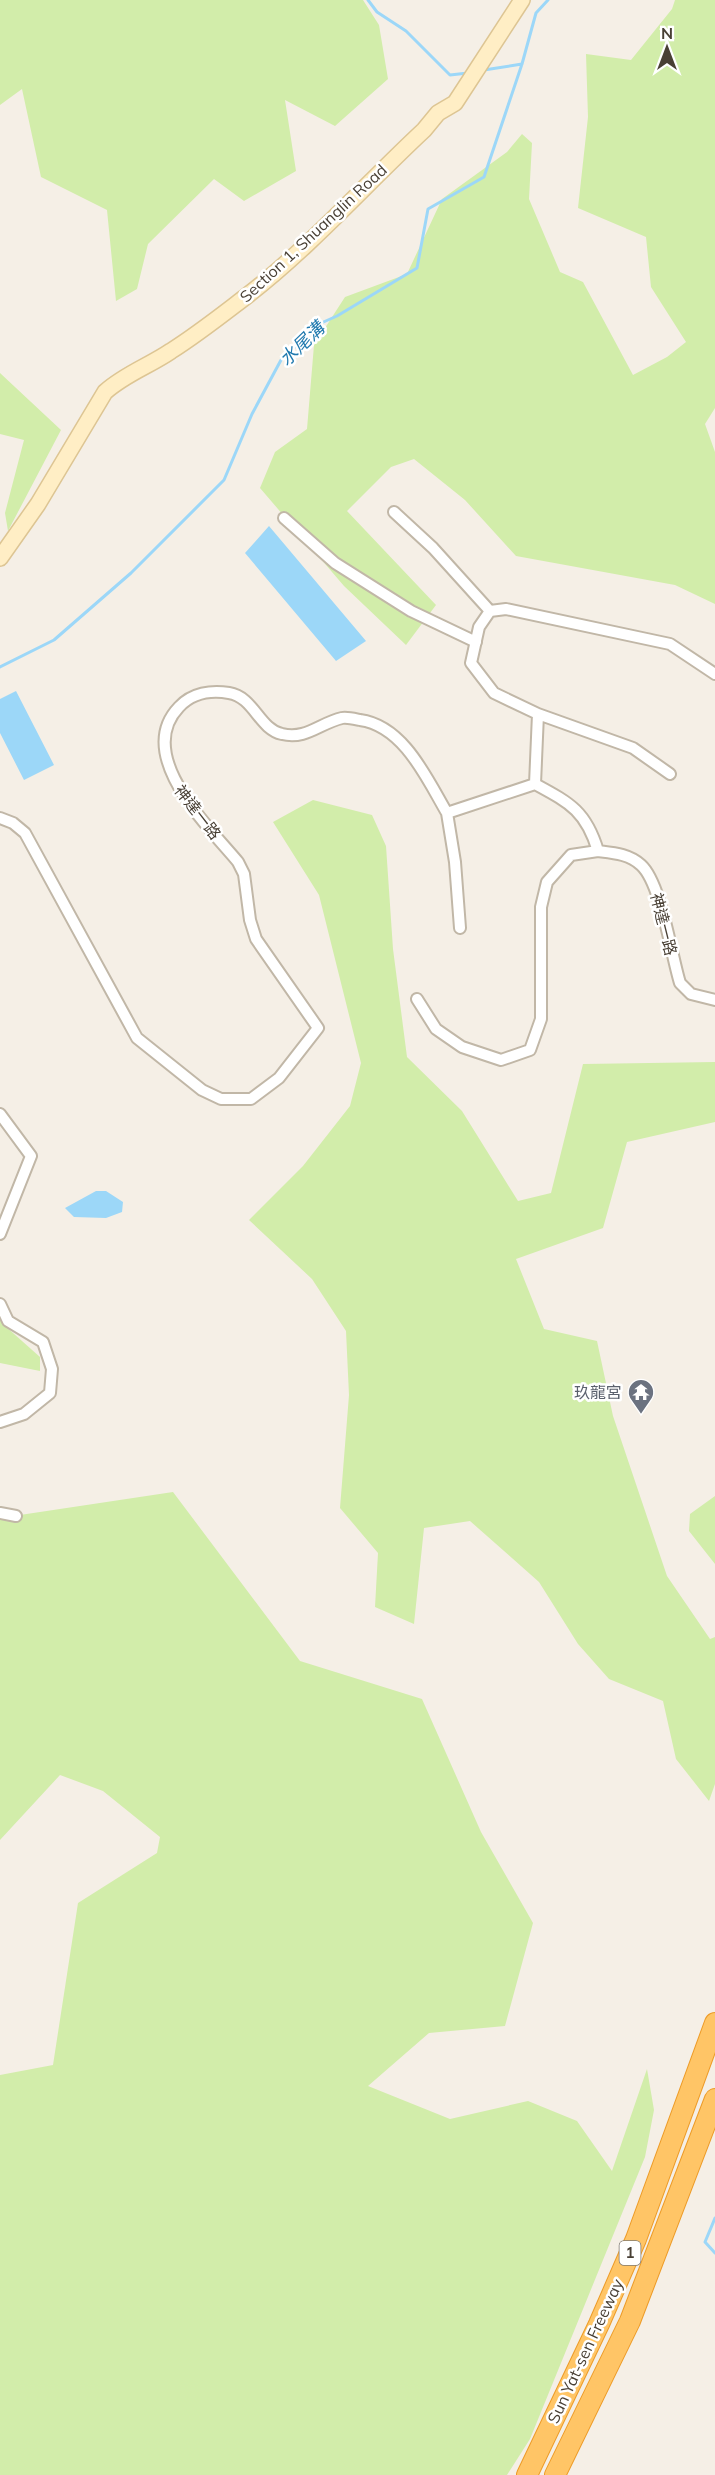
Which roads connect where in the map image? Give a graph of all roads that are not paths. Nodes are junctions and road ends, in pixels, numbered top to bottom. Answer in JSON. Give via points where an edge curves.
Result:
{"nodes":[{"id":1,"x":522,"y":0,"type":"edge"},
{"id":2,"x":394,"y":512,"type":"dead end"},
{"id":3,"x":284,"y":518,"type":"dead end"},
{"id":4,"x":0,"y":558,"type":"edge"},
{"id":5,"x":490,"y":611,"type":"junction"},
{"id":6,"x":476,"y":642,"type":"junction"},
{"id":7,"x":715,"y":674,"type":"edge"},
{"id":8,"x":538,"y":714,"type":"junction"},
{"id":9,"x":670,"y":774,"type":"dead end"},
{"id":10,"x":535,"y":784,"type":"junction"},
{"id":11,"x":447,"y":813,"type":"junction"},
{"id":12,"x":0,"y":818,"type":"edge"},
{"id":13,"x":598,"y":851,"type":"junction"},
{"id":14,"x":460,"y":928,"type":"dead end"},
{"id":15,"x":417,"y":999,"type":"dead end"},
{"id":16,"x":715,"y":1000,"type":"edge"},
{"id":17,"x":0,"y":1114,"type":"edge"},
{"id":18,"x":0,"y":1234,"type":"edge"},
{"id":19,"x":0,"y":1304,"type":"edge"},
{"id":20,"x":0,"y":1422,"type":"edge"},
{"id":21,"x":0,"y":1514,"type":"edge"},
{"id":22,"x":16,"y":1516,"type":"dead end"},
{"id":23,"x":715,"y":2023,"type":"edge"},
{"id":24,"x":715,"y":2099,"type":"edge"},
{"id":25,"x":527,"y":2475,"type":"edge"},
{"id":26,"x":555,"y":2475,"type":"edge"}],
"edges":[{"from":1,"to":4,"type":"street","name":"Section 1, Shuanglin Road","via":[[455,103],[438,113],[337,214],[251,292],[170,352],[120,379],[105,392],[38,504]]},
{"from":2,"to":5,"type":"street"},
{"from":3,"to":6,"type":"street","via":[[335,563],[411,611]]},
{"from":5,"to":6,"type":"street","via":[[479,627]]},
{"from":5,"to":7,"type":"street","via":[[506,609],[670,644]]},
{"from":6,"to":8,"type":"street","via":[[471,663],[494,693]]},
{"from":8,"to":9,"type":"street","via":[[633,748]]},
{"from":8,"to":10,"type":"street"},
{"from":10,"to":11,"type":"street"},
{"from":10,"to":13,"type":"street","via":[[572,804],[585,818]]},
{"from":11,"to":12,"type":"street","name":"神達一路","via":[[392,733],[374,722],[343,717],[302,736],[280,734],[265,723],[252,705],[233,693],[216,691],[185,700],[170,716],[166,754],[174,782],[238,862],[244,874],[256,939],[318,1028],[296,1060],[268,1089],[250,1098],[221,1099],[202,1090],[137,1038],[25,833]]},
{"from":11,"to":14,"type":"street"},
{"from":13,"to":15,"type":"street","via":[[571,855],[547,882],[541,907],[541,1019],[530,1050],[501,1060],[462,1047],[436,1029]]},
{"from":13,"to":16,"type":"street","name":"神達一路","via":[[626,855],[642,866],[655,884],[680,982],[691,994]]},
{"from":17,"to":18,"type":"street","via":[[31,1156]]},
{"from":19,"to":20,"type":"street","via":[[8,1321],[43,1342],[52,1369],[50,1392],[24,1414]]},
{"from":21,"to":22,"type":"street"},
{"from":23,"to":25,"type":"highway","name":"Sun Yat-sen Freeway","number":"1","via":[[636,2239]]},
{"from":24,"to":26,"type":"highway","name":"Sun Yat-sen Freeway","number":"1","via":[[630,2321]]}]}
